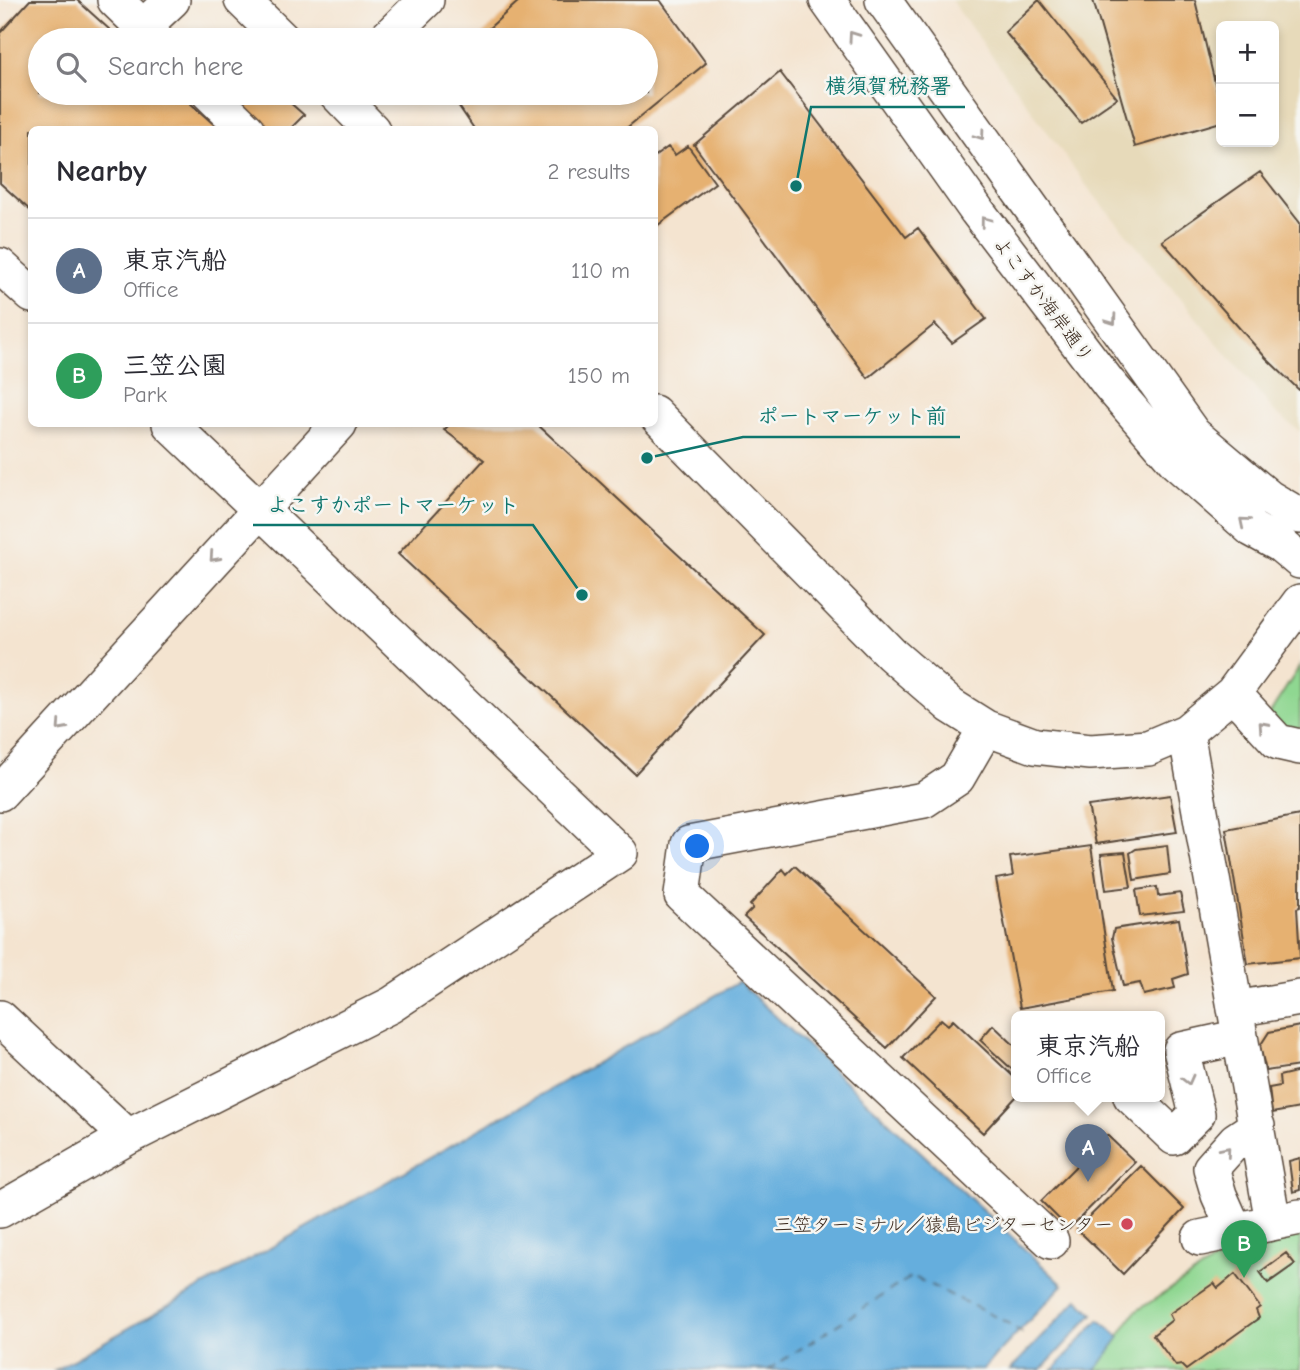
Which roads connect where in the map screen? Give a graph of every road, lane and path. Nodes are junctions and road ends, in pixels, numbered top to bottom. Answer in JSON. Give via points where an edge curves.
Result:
{"nodes":[{"id":1,"x":115,"y":0,"type":"edge"},
{"id":2,"x":172,"y":0,"type":"edge"},
{"id":3,"x":242,"y":0,"type":"edge"},
{"id":4,"x":426,"y":0,"type":"edge"},
{"id":5,"x":827,"y":0,"type":"edge"},
{"id":6,"x":883,"y":0,"type":"edge"},
{"id":7,"x":144,"y":28,"type":"edge"},
{"id":8,"x":154,"y":28,"type":"edge"},
{"id":9,"x":271,"y":28,"type":"edge"},
{"id":10,"x":397,"y":28,"type":"edge"},
{"id":11,"x":221,"y":105,"type":"edge"},
{"id":12,"x":348,"y":105,"type":"edge"},
{"id":13,"x":243,"y":126,"type":"edge"},
{"id":14,"x":368,"y":126,"type":"edge"},
{"id":15,"x":0,"y":266,"type":"edge"},
{"id":16,"x":28,"y":291,"type":"edge"},
{"id":17,"x":658,"y":418,"type":"edge"},
{"id":18,"x":173,"y":427,"type":"edge"},
{"id":19,"x":336,"y":427,"type":"edge"},
{"id":20,"x":260,"y":507,"type":"junction"},
{"id":21,"x":1300,"y":516,"type":"edge"},
{"id":22,"x":1300,"y":561,"type":"edge"},
{"id":23,"x":1300,"y":602,"type":"edge"},
{"id":24,"x":1233,"y":693,"type":"junction"},
{"id":25,"x":986,"y":728,"type":"junction"},
{"id":26,"x":1186,"y":732,"type":"junction"},
{"id":27,"x":1300,"y":747,"type":"edge"},
{"id":28,"x":0,"y":793,"type":"edge"},
{"id":29,"x":1300,"y":998,"type":"edge"},
{"id":30,"x":0,"y":1018,"type":"edge"},
{"id":31,"x":1238,"y":1026,"type":"junction"},
{"id":32,"x":1165,"y":1036,"type":"edge"},
{"id":33,"x":1137,"y":1102,"type":"edge"},
{"id":34,"x":1257,"y":1126,"type":"junction"},
{"id":35,"x":128,"y":1136,"type":"junction"},
{"id":36,"x":0,"y":1210,"type":"edge"},
{"id":37,"x":1286,"y":1219,"type":"edge"},
{"id":38,"x":1235,"y":1231,"type":"junction"},
{"id":39,"x":1199,"y":1238,"type":"dead end"},
{"id":40,"x":1051,"y":1241,"type":"dead end"}],
"edges":[{"from":1,"to":7,"type":"street"},
{"from":2,"to":8,"type":"street"},
{"from":3,"to":9,"type":"street"},
{"from":4,"to":10,"type":"street"},
{"from":22,"to":5,"type":"street","name":"よこすか海岸通り","one_way":true,"via":[[1252,528],[1177,463],[1109,384],[977,211]]},
{"from":6,"to":21,"type":"street","one_way":true,"via":[[1193,434],[1269,498]]},
{"from":11,"to":13,"type":"street"},
{"from":12,"to":14,"type":"street"},
{"from":15,"to":16,"type":"street"},
{"from":17,"to":25,"type":"street","via":[[891,654],[951,706]]},
{"from":18,"to":20,"type":"street"},
{"from":19,"to":20,"type":"street"},
{"from":20,"to":28,"type":"street","one_way":true},
{"from":20,"to":35,"type":"street","via":[[620,853],[391,1005]]},
{"from":23,"to":24,"type":"street"},
{"from":24,"to":26,"type":"street"},
{"from":27,"to":24,"type":"street","one_way":true,"via":[[1278,742]]},
{"from":25,"to":26,"type":"street","via":[[1035,746],[1090,752],[1148,748]]},
{"from":25,"to":40,"type":"street","via":[[957,779],[924,800],[689,844],[682,895]]},
{"from":26,"to":31,"type":"street"},
{"from":29,"to":31,"type":"street"},
{"from":30,"to":35,"type":"street"},
{"from":31,"to":32,"type":"street","via":[[1175,1044]]},
{"from":31,"to":33,"type":"street","one_way":true,"via":[[1181,1050],[1197,1114],[1174,1137]]},
{"from":31,"to":34,"type":"street"},
{"from":34,"to":37,"type":"street"},
{"from":38,"to":34,"type":"street","one_way":true,"via":[[1212,1167],[1236,1140]]},
{"from":35,"to":36,"type":"street"},
{"from":37,"to":38,"type":"street"},
{"from":38,"to":39,"type":"street"}]}
